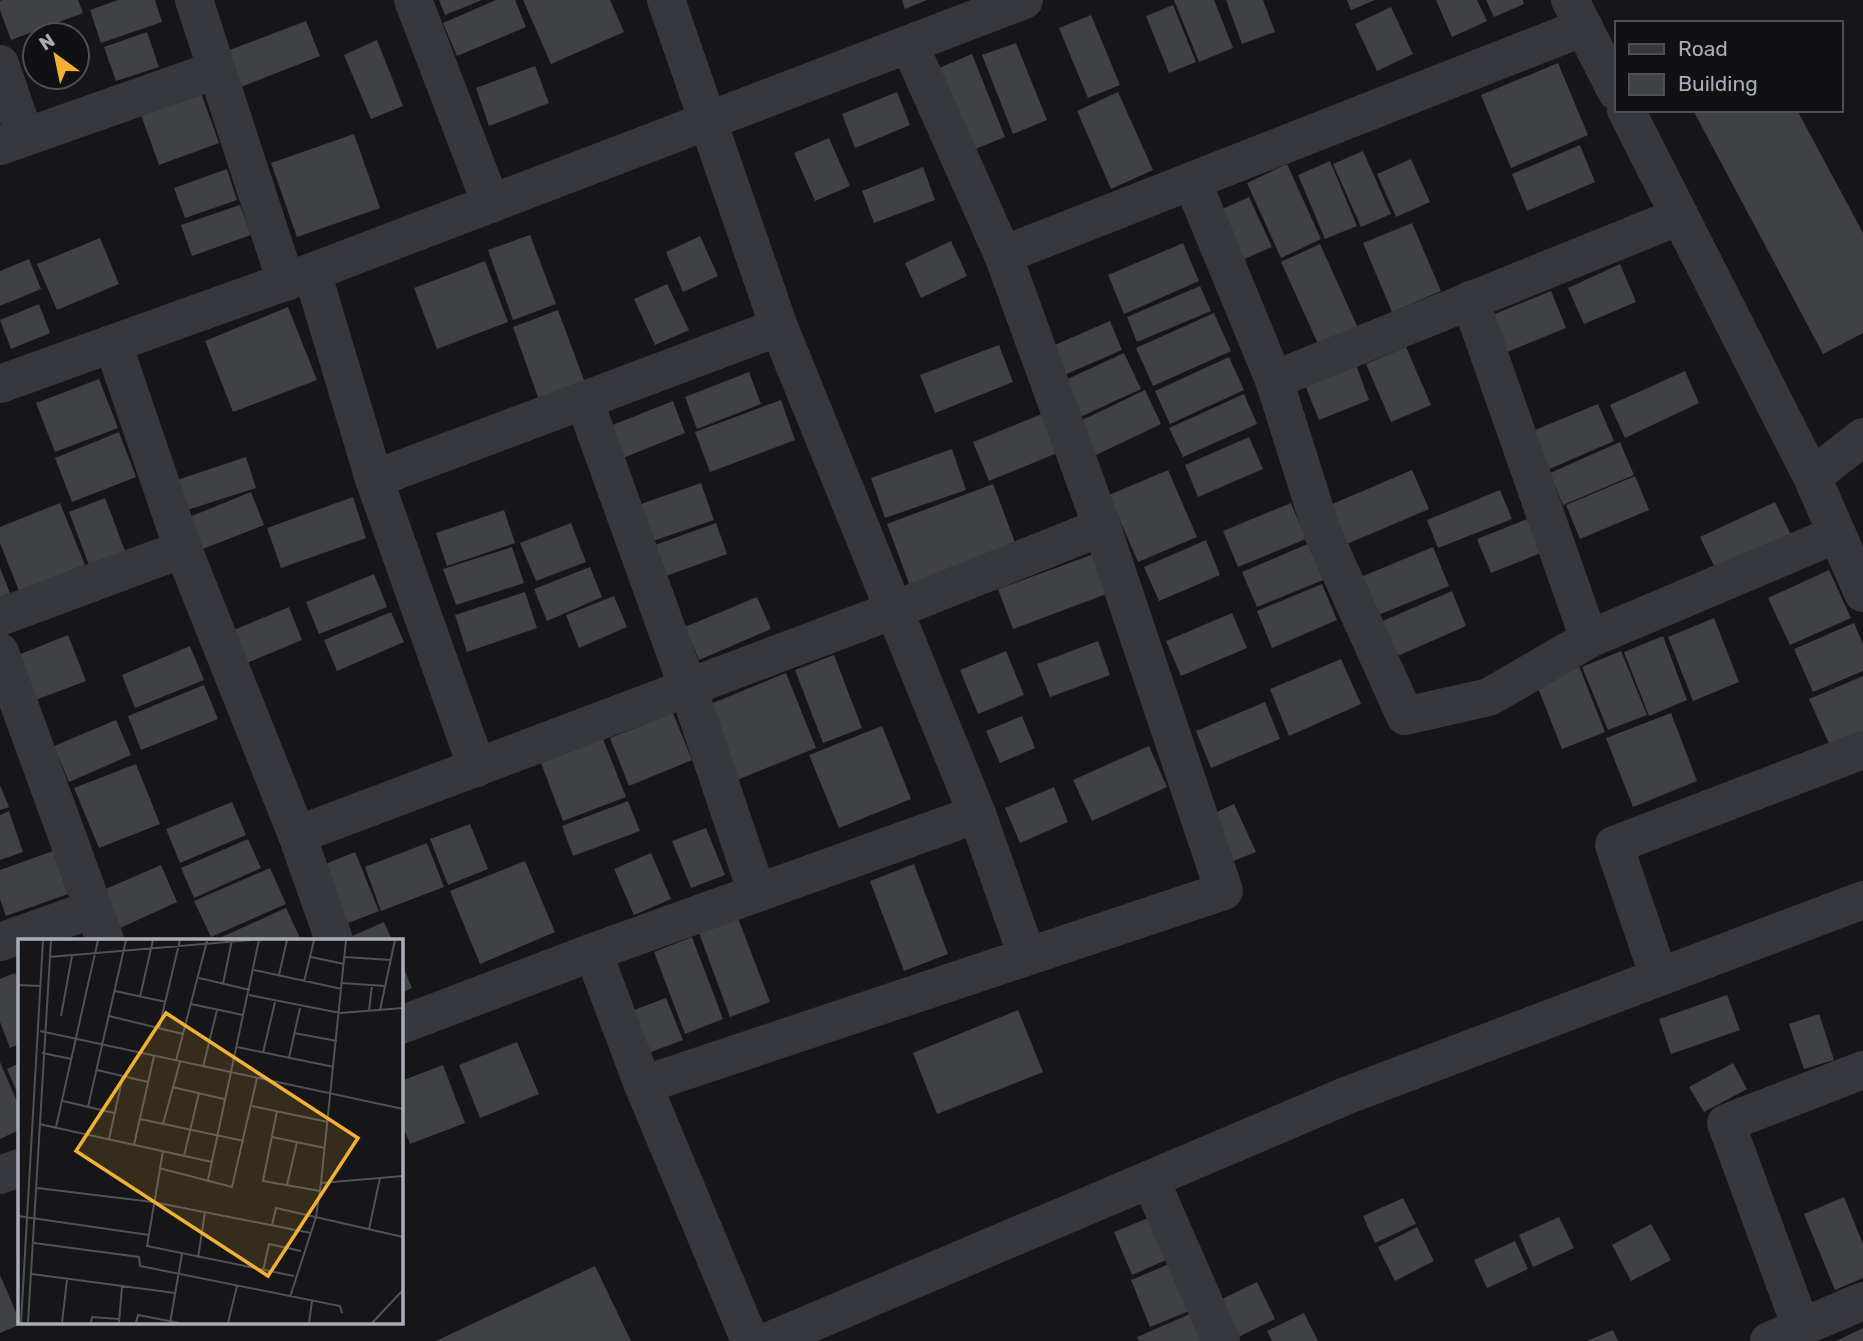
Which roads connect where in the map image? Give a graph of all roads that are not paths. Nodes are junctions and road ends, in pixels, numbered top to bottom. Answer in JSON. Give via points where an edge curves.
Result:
{"nodes":[{"id":1,"x":194,"y":0,"type":"edge"},
{"id":2,"x":413,"y":0,"type":"edge"},
{"id":3,"x":666,"y":0,"type":"edge"},
{"id":4,"x":1024,"y":0,"type":"edge"},
{"id":5,"x":1577,"y":14,"type":"edge"},
{"id":6,"x":909,"y":44,"type":"junction"},
{"id":7,"x":0,"y":64,"type":"edge"},
{"id":8,"x":216,"y":71,"type":"junction"},
{"id":9,"x":1615,"y":88,"type":"edge"},
{"id":10,"x":1627,"y":112,"type":"edge"},
{"id":11,"x":708,"y":120,"type":"junction"},
{"id":12,"x":12,"y":142,"type":"edge"},
{"id":13,"x":1192,"y":181,"type":"junction"},
{"id":14,"x":491,"y":204,"type":"junction"},
{"id":15,"x":1680,"y":216,"type":"junction"},
{"id":16,"x":1003,"y":256,"type":"junction"},
{"id":17,"x":299,"y":277,"type":"junction"},
{"id":18,"x":1470,"y":300,"type":"junction"},
{"id":19,"x":779,"y":327,"type":"junction"},
{"id":20,"x":113,"y":344,"type":"junction"},
{"id":21,"x":1274,"y":380,"type":"junction"},
{"id":22,"x":0,"y":384,"type":"edge"},
{"id":23,"x":584,"y":400,"type":"junction"},
{"id":24,"x":1863,"y":437,"type":"edge"},
{"id":25,"x":1812,"y":477,"type":"junction"},
{"id":26,"x":374,"y":478,"type":"junction"},
{"id":27,"x":1102,"y":527,"type":"junction"},
{"id":28,"x":1837,"y":534,"type":"junction"},
{"id":29,"x":183,"y":549,"type":"junction"},
{"id":30,"x":1863,"y":593,"type":"edge"},
{"id":31,"x":894,"y":610,"type":"junction"},
{"id":32,"x":0,"y":617,"type":"edge"},
{"id":33,"x":1589,"y":639,"type":"junction"},
{"id":34,"x":0,"y":652,"type":"edge"},
{"id":35,"x":688,"y":688,"type":"junction"},
{"id":36,"x":1863,"y":750,"type":"edge"},
{"id":37,"x":477,"y":768,"type":"junction"},
{"id":38,"x":977,"y":814,"type":"junction"},
{"id":39,"x":297,"y":835,"type":"junction"},
{"id":40,"x":757,"y":893,"type":"junction"},
{"id":41,"x":1863,"y":900,"type":"edge"},
{"id":42,"x":99,"y":924,"type":"edge"},
{"id":43,"x":334,"y":939,"type":"edge"},
{"id":44,"x":0,"y":942,"type":"edge"},
{"id":45,"x":593,"y":952,"type":"junction"},
{"id":46,"x":1027,"y":957,"type":"junction"},
{"id":47,"x":1659,"y":977,"type":"junction"},
{"id":48,"x":402,"y":1026,"type":"edge"},
{"id":49,"x":1863,"y":1070,"type":"edge"},
{"id":50,"x":643,"y":1085,"type":"junction"},
{"id":51,"x":18,"y":1168,"type":"edge"},
{"id":52,"x":0,"y":1175,"type":"edge"},
{"id":53,"x":1150,"y":1179,"type":"junction"},
{"id":54,"x":1863,"y":1301,"type":"edge"},
{"id":55,"x":1785,"y":1334,"type":"edge"},
{"id":56,"x":750,"y":1341,"type":"edge"},
{"id":57,"x":769,"y":1341,"type":"edge"},
{"id":58,"x":1221,"y":1341,"type":"edge"}],
"edges":[{"from":1,"to":8,"type":"street"},
{"from":2,"to":14,"type":"street"},
{"from":3,"to":11,"type":"street"},
{"from":4,"to":6,"type":"street"},
{"from":5,"to":9,"type":"street"},
{"from":5,"to":13,"type":"street"},
{"from":6,"to":11,"type":"street"},
{"from":6,"to":16,"type":"street"},
{"from":7,"to":12,"type":"street"},
{"from":8,"to":12,"type":"street"},
{"from":8,"to":17,"type":"street"},
{"from":10,"to":15,"type":"street"},
{"from":11,"to":14,"type":"street"},
{"from":11,"to":19,"type":"street"},
{"from":13,"to":16,"type":"street"},
{"from":13,"to":21,"type":"street"},
{"from":14,"to":17,"type":"street"},
{"from":15,"to":18,"type":"street"},
{"from":15,"to":25,"type":"street"},
{"from":16,"to":27,"type":"street"},
{"from":17,"to":20,"type":"street"},
{"from":17,"to":26,"type":"street"},
{"from":18,"to":21,"type":"street"},
{"from":18,"to":33,"type":"street"},
{"from":19,"to":23,"type":"street"},
{"from":19,"to":31,"type":"street"},
{"from":20,"to":22,"type":"street"},
{"from":20,"to":29,"type":"street"},
{"from":21,"to":33,"type":"street","via":[[1321,528],[1405,716],[1489,697]]},
{"from":23,"to":26,"type":"street"},
{"from":23,"to":35,"type":"street"},
{"from":24,"to":25,"type":"street"},
{"from":25,"to":28,"type":"street"},
{"from":26,"to":37,"type":"street"},
{"from":27,"to":31,"type":"street"},
{"from":27,"to":46,"type":"street","via":[[1224,891]]},
{"from":28,"to":30,"type":"street"},
{"from":28,"to":33,"type":"street"},
{"from":29,"to":32,"type":"street"},
{"from":29,"to":39,"type":"street"},
{"from":31,"to":35,"type":"street"},
{"from":31,"to":38,"type":"street"},
{"from":34,"to":42,"type":"street"},
{"from":35,"to":37,"type":"street"},
{"from":35,"to":40,"type":"street"},
{"from":36,"to":47,"type":"street","via":[[1614,845]]},
{"from":37,"to":39,"type":"street"},
{"from":38,"to":40,"type":"street"},
{"from":38,"to":46,"type":"street"},
{"from":39,"to":43,"type":"street"},
{"from":40,"to":45,"type":"street"},
{"from":41,"to":47,"type":"street"},
{"from":42,"to":44,"type":"street"},
{"from":45,"to":48,"type":"street"},
{"from":45,"to":50,"type":"street"},
{"from":46,"to":50,"type":"street"},
{"from":47,"to":53,"type":"street","via":[[1348,1095]]},
{"from":49,"to":55,"type":"street","via":[[1726,1123]]},
{"from":50,"to":56,"type":"street"},
{"from":51,"to":52,"type":"street"},
{"from":53,"to":57,"type":"street"},
{"from":53,"to":58,"type":"street"},
{"from":54,"to":55,"type":"street"}]}
